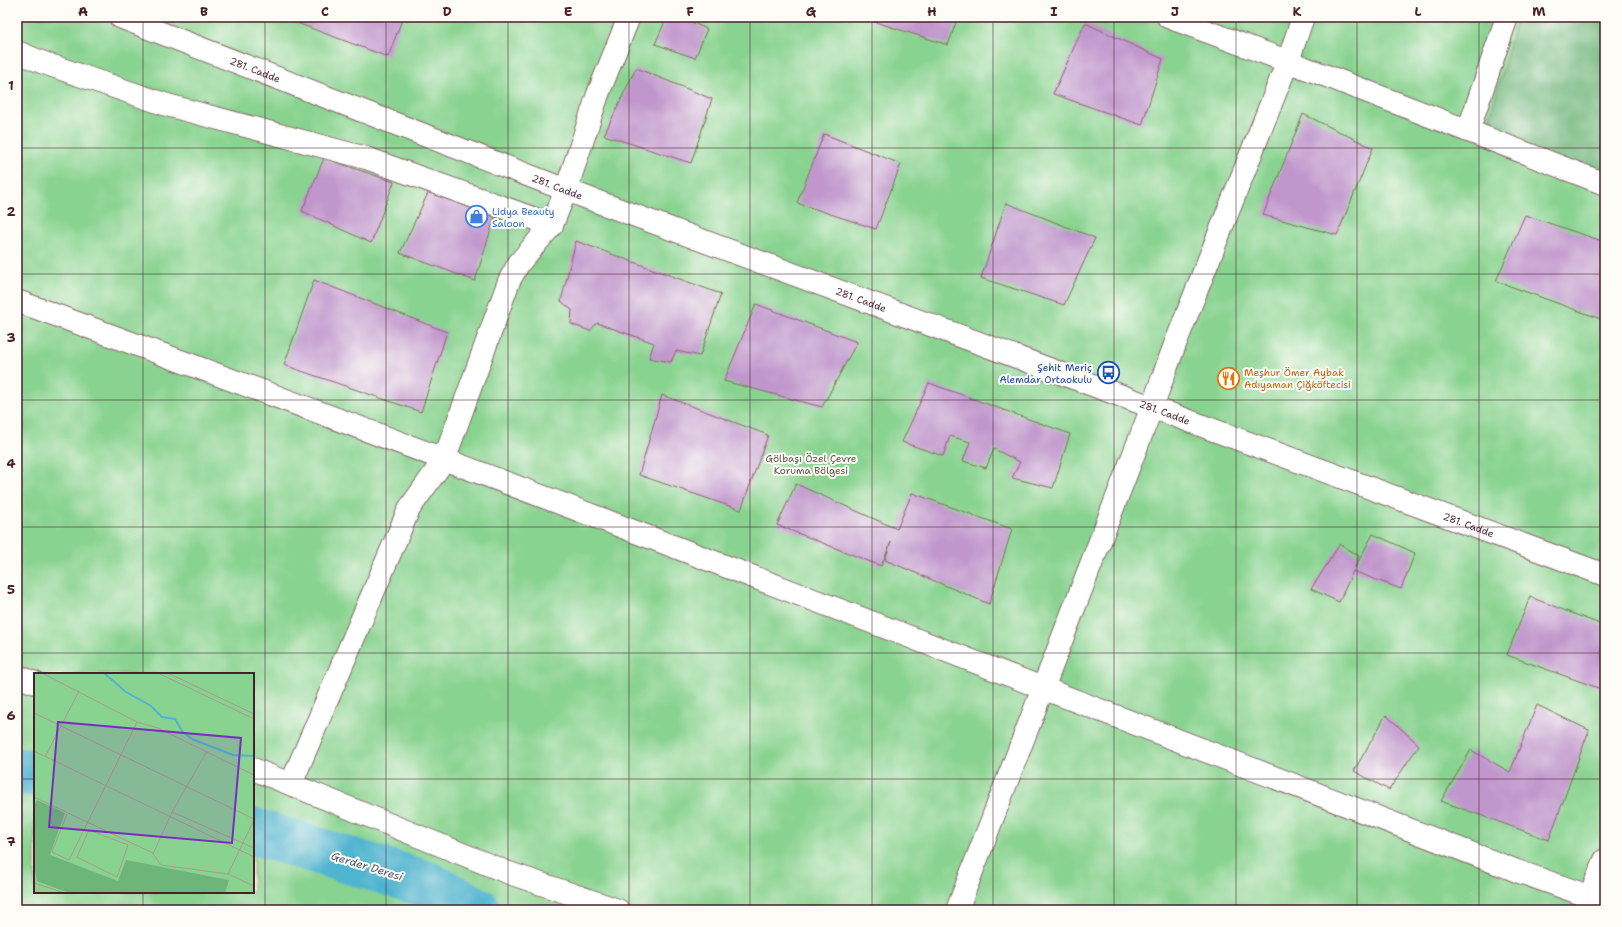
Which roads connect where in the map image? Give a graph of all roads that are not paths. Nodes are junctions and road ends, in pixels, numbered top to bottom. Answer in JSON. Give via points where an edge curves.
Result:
{"nodes":[{"id":1,"x":120,"y":17,"type":"edge"},
{"id":2,"x":629,"y":17,"type":"edge"},
{"id":3,"x":1168,"y":17,"type":"edge"},
{"id":4,"x":1303,"y":17,"type":"edge"},
{"id":5,"x":1507,"y":17,"type":"edge"},
{"id":6,"x":17,"y":52,"type":"edge"},
{"id":7,"x":1288,"y":61,"type":"junction"},
{"id":8,"x":1468,"y":131,"type":"junction"},
{"id":9,"x":1605,"y":184,"type":"edge"},
{"id":10,"x":566,"y":190,"type":"junction"},
{"id":11,"x":552,"y":225,"type":"junction"},
{"id":12,"x":17,"y":301,"type":"edge"},
{"id":13,"x":1152,"y":407,"type":"junction"},
{"id":14,"x":444,"y":460,"type":"junction"},
{"id":15,"x":1605,"y":575,"type":"edge"},
{"id":16,"x":17,"y":676,"type":"edge"},
{"id":17,"x":34,"y":683,"type":"edge"},
{"id":18,"x":1043,"y":689,"type":"junction"},
{"id":19,"x":254,"y":768,"type":"edge"},
{"id":20,"x":291,"y":784,"type":"junction"},
{"id":21,"x":1605,"y":860,"type":"edge"},
{"id":22,"x":1593,"y":903,"type":"edge"},
{"id":23,"x":618,"y":910,"type":"edge"},
{"id":24,"x":957,"y":910,"type":"edge"}],
"edges":[{"from":1,"to":10,"type":"street","name":"281. Cadde"},
{"from":2,"to":10,"type":"street","via":[[598,94]]},
{"from":3,"to":7,"type":"street"},
{"from":4,"to":7,"type":"street"},
{"from":5,"to":8,"type":"street"},
{"from":6,"to":11,"type":"street","via":[[167,105],[366,158]]},
{"from":7,"to":8,"type":"street"},
{"from":7,"to":13,"type":"street"},
{"from":8,"to":9,"type":"street"},
{"from":10,"to":11,"type":"street"},
{"from":10,"to":13,"type":"street","name":"281. Cadde"},
{"from":11,"to":14,"type":"street","via":[[519,263],[509,282]]},
{"from":12,"to":14,"type":"street"},
{"from":13,"to":15,"type":"street","name":"281. Cadde"},
{"from":13,"to":18,"type":"street"},
{"from":14,"to":18,"type":"street"},
{"from":14,"to":20,"type":"street","via":[[409,509]]},
{"from":16,"to":17,"type":"street"},
{"from":18,"to":22,"type":"street"},
{"from":18,"to":24,"type":"street"},
{"from":19,"to":20,"type":"street"},
{"from":20,"to":23,"type":"street","via":[[509,872]]},
{"from":21,"to":22,"type":"street"}]}
